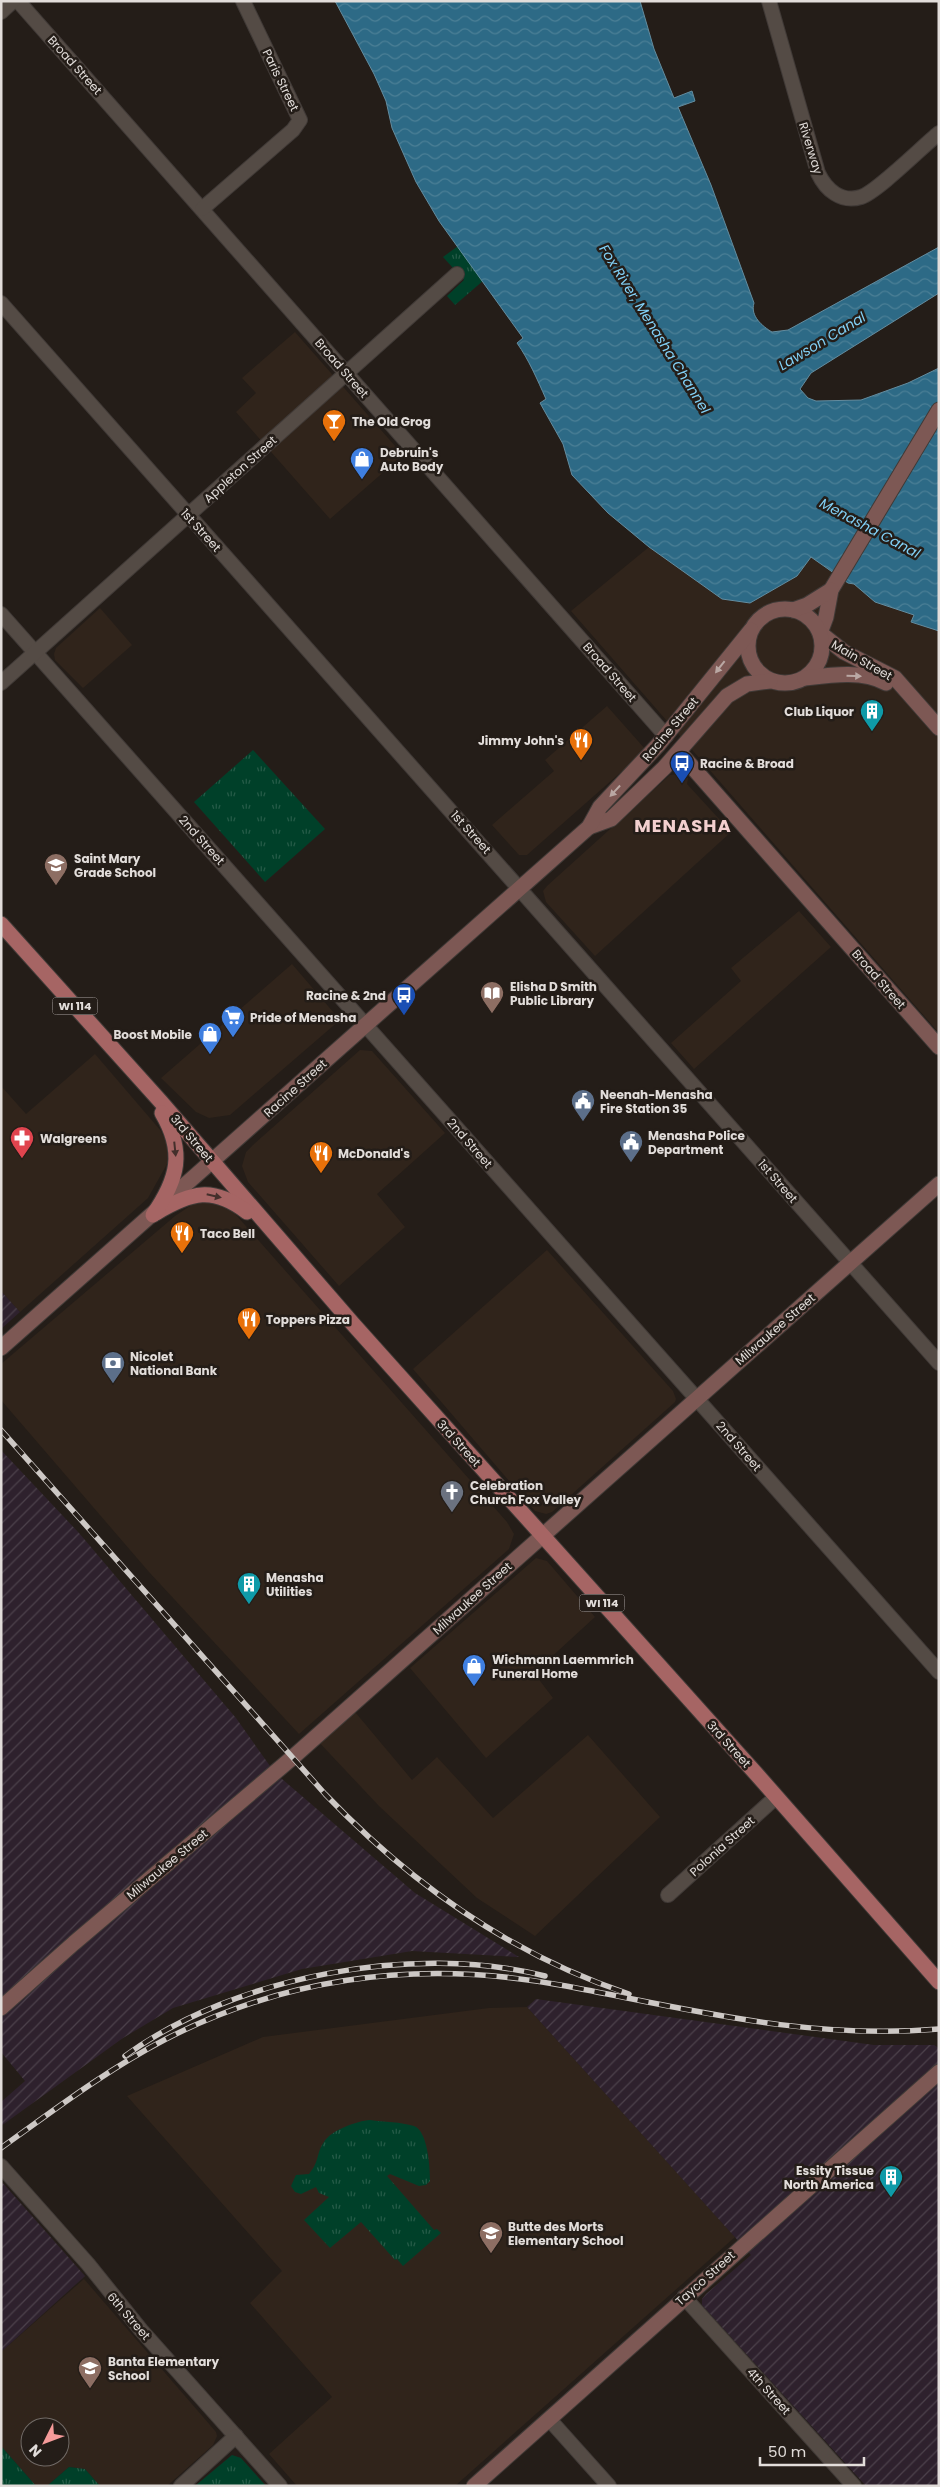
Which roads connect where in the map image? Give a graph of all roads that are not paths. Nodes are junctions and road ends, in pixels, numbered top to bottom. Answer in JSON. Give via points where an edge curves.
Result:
{"nodes":[{"id":1,"x":13,"y":1,"type":"edge"},
{"id":2,"x":18,"y":1,"type":"edge"},
{"id":3,"x":243,"y":1,"type":"edge"},
{"id":4,"x":769,"y":1,"type":"edge"},
{"id":5,"x":1,"y":12,"type":"edge"},
{"id":6,"x":939,"y":132,"type":"edge"},
{"id":7,"x":202,"y":209,"type":"junction"},
{"id":8,"x":457,"y":274,"type":"dead end"},
{"id":9,"x":1,"y":303,"type":"edge"},
{"id":10,"x":347,"y":374,"type":"junction"},
{"id":11,"x":939,"y":410,"type":"edge"},
{"id":12,"x":188,"y":515,"type":"junction"},
{"id":13,"x":831,"y":590,"type":"junction"},
{"id":14,"x":793,"y":610,"type":"junction"},
{"id":15,"x":1,"y":614,"type":"edge"},
{"id":16,"x":751,"y":630,"type":"junction"},
{"id":17,"x":820,"y":634,"type":"junction"},
{"id":18,"x":35,"y":652,"type":"junction"},
{"id":19,"x":806,"y":678,"type":"junction"},
{"id":20,"x":770,"y":681,"type":"junction"},
{"id":21,"x":1,"y":683,"type":"edge"},
{"id":22,"x":902,"y":688,"type":"junction"},
{"id":23,"x":939,"y":728,"type":"edge"},
{"id":24,"x":666,"y":736,"type":"junction"},
{"id":25,"x":680,"y":753,"type":"junction"},
{"id":26,"x":589,"y":827,"type":"junction"},
{"id":27,"x":521,"y":889,"type":"junction"},
{"id":28,"x":1,"y":924,"type":"edge"},
{"id":29,"x":365,"y":1024,"type":"junction"},
{"id":30,"x":939,"y":1046,"type":"edge"},
{"id":31,"x":149,"y":1089,"type":"junction"},
{"id":32,"x":212,"y":1162,"type":"junction"},
{"id":33,"x":939,"y":1184,"type":"edge"},
{"id":34,"x":153,"y":1215,"type":"junction"},
{"id":35,"x":270,"y":1230,"type":"junction"},
{"id":36,"x":850,"y":1264,"type":"junction"},
{"id":37,"x":1,"y":1348,"type":"edge"},
{"id":38,"x":939,"y":1363,"type":"edge"},
{"id":39,"x":696,"y":1398,"type":"junction"},
{"id":40,"x":542,"y":1535,"type":"junction"},
{"id":41,"x":939,"y":1672,"type":"edge"},
{"id":42,"x":776,"y":1796,"type":"junction"},
{"id":43,"x":668,"y":1895,"type":"dead end"},
{"id":44,"x":937,"y":1979,"type":"edge"},
{"id":45,"x":1,"y":2008,"type":"edge"},
{"id":46,"x":939,"y":2072,"type":"edge"},
{"id":47,"x":1,"y":2166,"type":"edge"},
{"id":48,"x":684,"y":2297,"type":"junction"},
{"id":49,"x":549,"y":2419,"type":"junction"},
{"id":50,"x":236,"y":2436,"type":"junction"},
{"id":51,"x":180,"y":2486,"type":"edge"},
{"id":52,"x":280,"y":2486,"type":"edge"},
{"id":53,"x":474,"y":2486,"type":"edge"},
{"id":54,"x":609,"y":2486,"type":"edge"},
{"id":55,"x":854,"y":2486,"type":"edge"}],
"edges":[{"from":1,"to":5,"type":"street"},
{"from":2,"to":7,"type":"street","name":"Broad Street"},
{"from":3,"to":7,"type":"street","name":"Paris Street","via":[[300,120],[294,130]]},
{"from":4,"to":6,"type":"street","name":"Riverway","via":[[818,173],[830,191],[850,199],[871,193]]},
{"from":7,"to":10,"type":"street","name":"Broad Street"},
{"from":8,"to":10,"type":"street","name":"Appleton Street"},
{"from":9,"to":12,"type":"street","name":"1st Street"},
{"from":10,"to":12,"type":"street","name":"Appleton Street"},
{"from":10,"to":24,"type":"street","name":"Broad Street"},
{"from":11,"to":13,"type":"street"},
{"from":12,"to":18,"type":"street","name":"Appleton Street"},
{"from":12,"to":27,"type":"street","name":"1st Street"},
{"from":13,"to":14,"type":"street"},
{"from":13,"to":17,"type":"street"},
{"from":14,"to":16,"type":"street","via":[[769,612]]},
{"from":14,"to":17,"type":"street","via":[[806,615]]},
{"from":15,"to":18,"type":"street","name":"2nd Street"},
{"from":16,"to":20,"type":"street","via":[[748,654],[752,665]]},
{"from":16,"to":24,"type":"street","name":"Racine Street","one_way":true},
{"from":17,"to":19,"type":"street","via":[[820,658]]},
{"from":17,"to":22,"type":"street","name":"Main Street","via":[[844,652],[895,678]]},
{"from":18,"to":21,"type":"street","name":"Appleton Street"},
{"from":18,"to":29,"type":"street","name":"2nd Street"},
{"from":19,"to":20,"type":"street","via":[[782,684]]},
{"from":19,"to":22,"type":"street","name":"Main Street","one_way":true,"via":[[862,676]]},
{"from":20,"to":25,"type":"street","name":"Racine Street","via":[[747,684],[728,696]]},
{"from":22,"to":23,"type":"street","name":"Main Street"},
{"from":24,"to":26,"type":"street","name":"Racine Street","one_way":true,"via":[[600,807]]},
{"from":25,"to":26,"type":"street","name":"Racine Street","via":[[611,819]]},
{"from":25,"to":30,"type":"street","name":"Broad Street"},
{"from":26,"to":27,"type":"street","name":"Racine Street"},
{"from":27,"to":29,"type":"street","name":"Racine Street"},
{"from":27,"to":36,"type":"street","name":"1st Street"},
{"from":28,"to":31,"type":"main road","name":"3rd Street","number":"WI 114"},
{"from":29,"to":32,"type":"street","name":"Racine Street"},
{"from":29,"to":39,"type":"street","name":"2nd Street"},
{"from":31,"to":32,"type":"main road","name":"3rd Street","number":"WI 114"},
{"from":31,"to":34,"type":"main road","one_way":true,"via":[[172,1131],[176,1151],[174,1179]]},
{"from":32,"to":34,"type":"street","name":"Racine Street"},
{"from":32,"to":35,"type":"main road","name":"3rd Street","number":"WI 114"},
{"from":33,"to":36,"type":"street","name":"Milwaukee Street"},
{"from":34,"to":35,"type":"main road","one_way":true,"via":[[179,1201],[207,1194],[230,1200]]},
{"from":34,"to":37,"type":"street","name":"Racine Street"},
{"from":35,"to":40,"type":"main road","name":"3rd Street","number":"WI 114"},
{"from":36,"to":38,"type":"street","name":"1st Street"},
{"from":36,"to":39,"type":"street","name":"Milwaukee Street"},
{"from":39,"to":40,"type":"street","name":"Milwaukee Street"},
{"from":39,"to":41,"type":"street","name":"2nd Street"},
{"from":40,"to":42,"type":"main road","name":"3rd Street","number":"WI 114"},
{"from":40,"to":45,"type":"street","name":"Milwaukee Street","via":[[292,1758]]},
{"from":42,"to":43,"type":"street","name":"Polonia Street"},
{"from":42,"to":44,"type":"main road","name":"3rd Street","number":"WI 114"},
{"from":46,"to":48,"type":"street","name":"Tayco Street"},
{"from":47,"to":50,"type":"street","name":"6th Street"},
{"from":48,"to":49,"type":"street","name":"Tayco Street"},
{"from":48,"to":55,"type":"street","name":"4th Street"},
{"from":49,"to":53,"type":"street","name":"Tayco Street"},
{"from":49,"to":54,"type":"street"},
{"from":50,"to":51,"type":"street"},
{"from":50,"to":52,"type":"street","name":"6th Street"}]}
